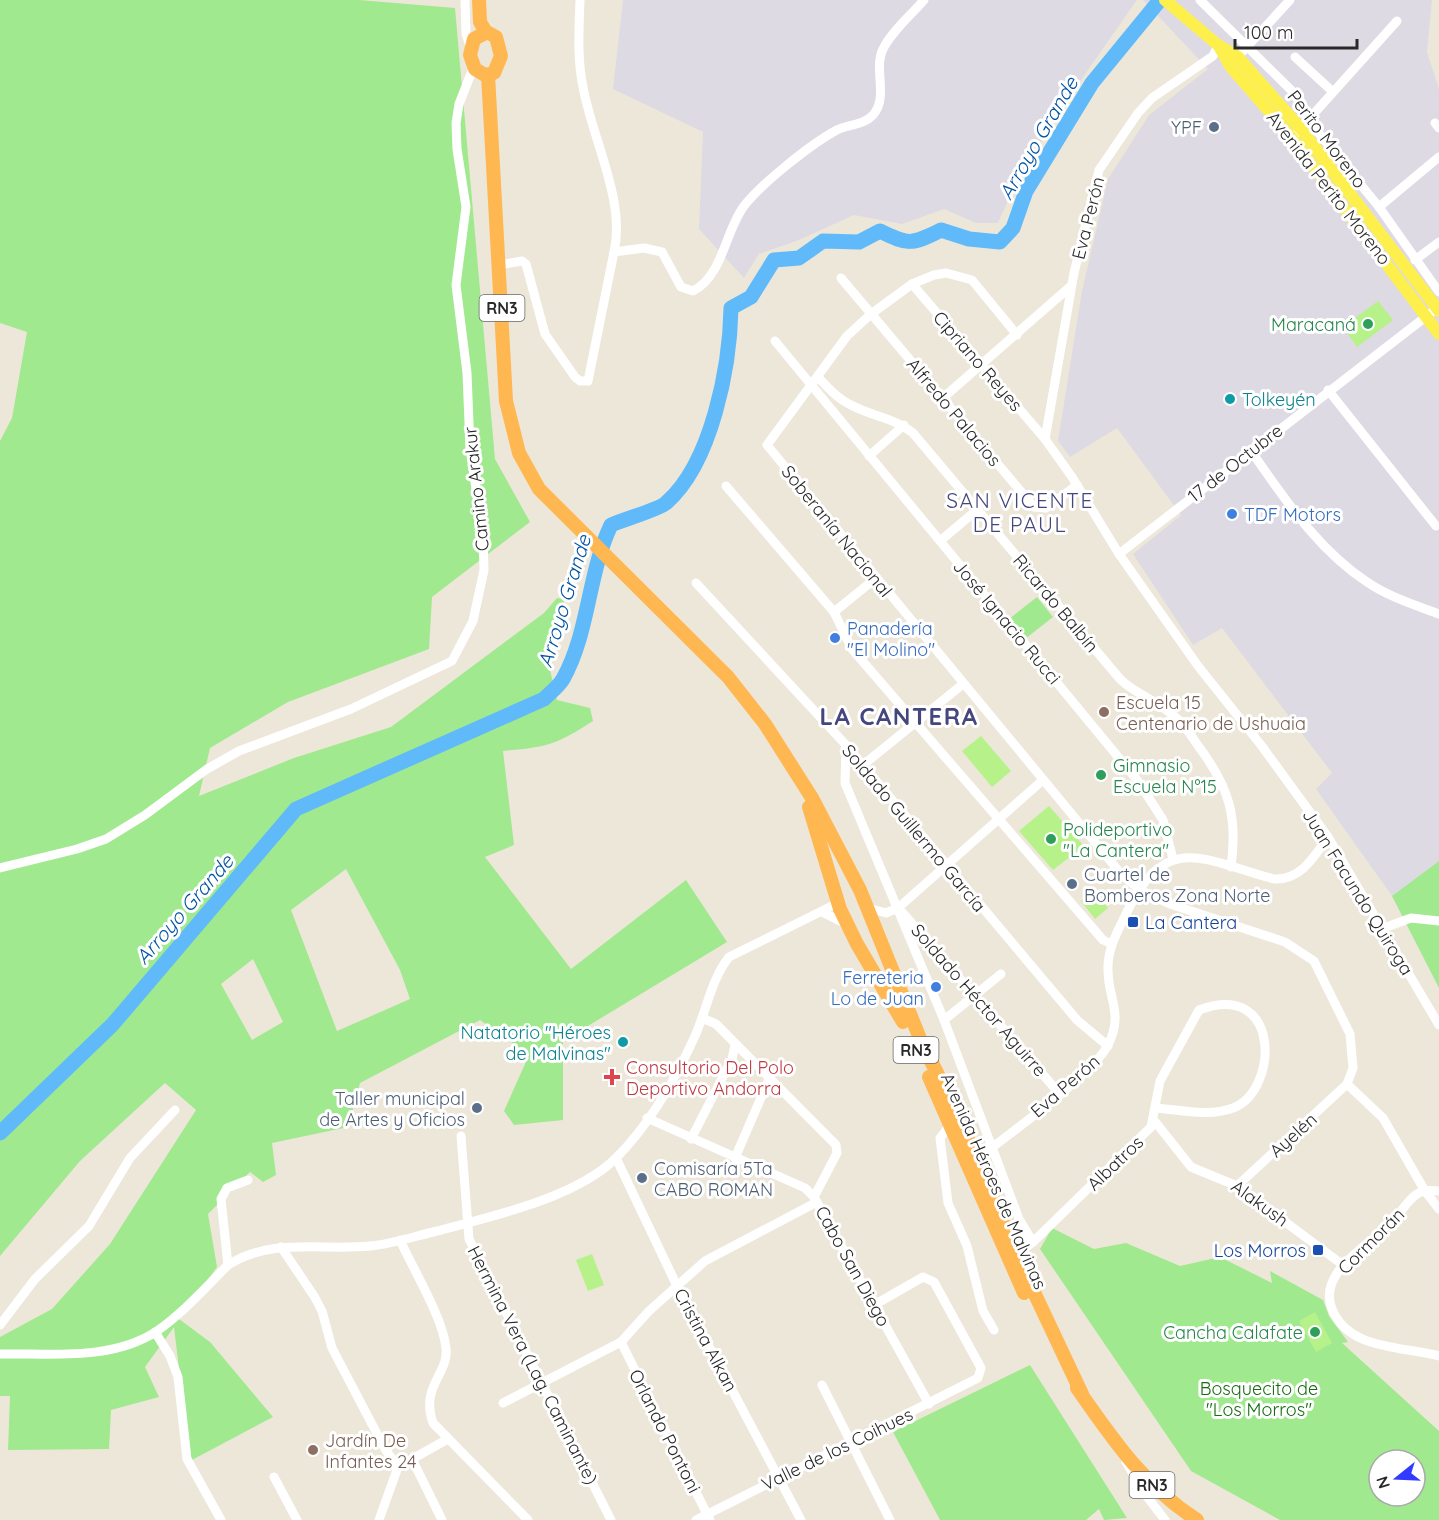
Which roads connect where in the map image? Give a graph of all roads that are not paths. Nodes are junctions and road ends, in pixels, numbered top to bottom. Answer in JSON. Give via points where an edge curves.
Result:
{"nodes":[{"id":1,"x":465,"y":0,"type":"edge"},
{"id":2,"x":479,"y":0,"type":"edge"},
{"id":3,"x":580,"y":0,"type":"edge"},
{"id":4,"x":924,"y":0,"type":"edge"},
{"id":5,"x":1200,"y":0,"type":"edge"},
{"id":6,"x":1290,"y":0,"type":"edge"},
{"id":7,"x":1169,"y":4,"type":"edge"},
{"id":8,"x":1397,"y":21,"type":"dead end"},
{"id":9,"x":486,"y":32,"type":"junction"},
{"id":10,"x":1218,"y":45,"type":"junction"},
{"id":11,"x":1248,"y":46,"type":"junction"},
{"id":12,"x":471,"y":49,"type":"junction"},
{"id":13,"x":1295,"y":57,"type":"dead end"},
{"id":14,"x":1234,"y":61,"type":"junction"},
{"id":15,"x":474,"y":66,"type":"junction"},
{"id":16,"x":488,"y":75,"type":"junction"},
{"id":17,"x":1332,"y":92,"type":"junction"},
{"id":18,"x":1300,"y":129,"type":"junction"},
{"id":19,"x":1439,"y":157,"type":"edge"},
{"id":20,"x":1379,"y":207,"type":"junction"},
{"id":21,"x":1439,"y":242,"type":"edge"},
{"id":22,"x":614,"y":252,"type":"junction"},
{"id":23,"x":1415,"y":260,"type":"junction"},
{"id":24,"x":500,"y":265,"type":"junction"},
{"id":25,"x":841,"y":278,"type":"dead end"},
{"id":26,"x":912,"y":284,"type":"junction"},
{"id":27,"x":1071,"y":286,"type":"junction"},
{"id":28,"x":1439,"y":292,"type":"edge"},
{"id":29,"x":1434,"y":312,"type":"edge"},
{"id":30,"x":871,"y":314,"type":"junction"},
{"id":31,"x":1017,"y":334,"type":"junction"},
{"id":32,"x":1439,"y":334,"type":"edge"},
{"id":33,"x":775,"y":341,"type":"dead end"},
{"id":34,"x":982,"y":365,"type":"junction"},
{"id":35,"x":818,"y":377,"type":"junction"},
{"id":36,"x":812,"y":387,"type":"junction"},
{"id":37,"x":1328,"y":390,"type":"junction"},
{"id":38,"x":944,"y":397,"type":"junction"},
{"id":39,"x":904,"y":425,"type":"junction"},
{"id":40,"x":1045,"y":438,"type":"junction"},
{"id":41,"x":1251,"y":451,"type":"junction"},
{"id":42,"x":869,"y":456,"type":"junction"},
{"id":43,"x":1077,"y":485,"type":"junction"},
{"id":44,"x":726,"y":486,"type":"dead end"},
{"id":45,"x":978,"y":509,"type":"junction"},
{"id":46,"x":1436,"y":526,"type":"dead end"},
{"id":47,"x":940,"y":541,"type":"junction"},
{"id":48,"x":1119,"y":554,"type":"junction"},
{"id":49,"x":876,"y":578,"type":"junction"},
{"id":50,"x":696,"y":583,"type":"dead end"},
{"id":51,"x":834,"y":612,"type":"junction"},
{"id":52,"x":1439,"y":614,"type":"edge"},
{"id":53,"x":963,"y":684,"type":"junction"},
{"id":54,"x":916,"y":722,"type":"junction"},
{"id":55,"x":846,"y":745,"type":"junction"},
{"id":56,"x":863,"y":765,"type":"junction"},
{"id":57,"x":800,"y":780,"type":"junction"},
{"id":58,"x":1043,"y":780,"type":"junction"},
{"id":59,"x":1000,"y":819,"type":"junction"},
{"id":60,"x":1328,"y":837,"type":"junction"},
{"id":61,"x":1173,"y":859,"type":"junction"},
{"id":62,"x":944,"y":865,"type":"junction"},
{"id":63,"x":1231,"y":867,"type":"junction"},
{"id":64,"x":0,"y":868,"type":"edge"},
{"id":65,"x":860,"y":890,"type":"junction"},
{"id":66,"x":1140,"y":890,"type":"junction"},
{"id":67,"x":837,"y":900,"type":"junction"},
{"id":68,"x":868,"y":908,"type":"junction"},
{"id":69,"x":898,"y":908,"type":"junction"},
{"id":70,"x":822,"y":912,"type":"junction"},
{"id":71,"x":885,"y":913,"type":"junction"},
{"id":72,"x":1439,"y":921,"type":"edge"},
{"id":73,"x":847,"y":925,"type":"junction"},
{"id":74,"x":1384,"y":928,"type":"junction"},
{"id":75,"x":878,"y":932,"type":"junction"},
{"id":76,"x":857,"y":944,"type":"junction"},
{"id":77,"x":1112,"y":944,"type":"junction"},
{"id":78,"x":1001,"y":974,"type":"dead end"},
{"id":79,"x":974,"y":995,"type":"junction"},
{"id":80,"x":702,"y":1018,"type":"junction"},
{"id":81,"x":944,"y":1020,"type":"junction"},
{"id":82,"x":1439,"y":1024,"type":"edge"},
{"id":83,"x":735,"y":1045,"type":"junction"},
{"id":84,"x":1108,"y":1046,"type":"junction"},
{"id":85,"x":769,"y":1079,"type":"junction"},
{"id":86,"x":1347,"y":1084,"type":"junction"},
{"id":87,"x":1059,"y":1093,"type":"junction"},
{"id":88,"x":1156,"y":1108,"type":"junction"},
{"id":89,"x":175,"y":1110,"type":"dead end"},
{"id":90,"x":647,"y":1118,"type":"junction"},
{"id":91,"x":1153,"y":1119,"type":"junction"},
{"id":92,"x":951,"y":1124,"type":"junction"},
{"id":93,"x":461,"y":1136,"type":"dead end"},
{"id":94,"x":690,"y":1139,"type":"junction"},
{"id":95,"x":993,"y":1147,"type":"junction"},
{"id":96,"x":616,"y":1158,"type":"junction"},
{"id":97,"x":735,"y":1158,"type":"junction"},
{"id":98,"x":971,"y":1159,"type":"junction"},
{"id":99,"x":249,"y":1180,"type":"dead end"},
{"id":100,"x":1237,"y":1186,"type":"junction"},
{"id":101,"x":1425,"y":1191,"type":"junction"},
{"id":102,"x":1439,"y":1191,"type":"edge"},
{"id":103,"x":816,"y":1200,"type":"junction"},
{"id":104,"x":1439,"y":1209,"type":"edge"},
{"id":105,"x":466,"y":1223,"type":"junction"},
{"id":106,"x":400,"y":1240,"type":"junction"},
{"id":107,"x":1033,"y":1242,"type":"junction"},
{"id":108,"x":281,"y":1247,"type":"junction"},
{"id":109,"x":1012,"y":1256,"type":"junction"},
{"id":110,"x":228,"y":1265,"type":"junction"},
{"id":111,"x":1344,"y":1265,"type":"junction"},
{"id":112,"x":677,"y":1286,"type":"junction"},
{"id":113,"x":874,"y":1305,"type":"junction"},
{"id":114,"x":0,"y":1325,"type":"edge"},
{"id":115,"x":994,"y":1330,"type":"dead end"},
{"id":116,"x":155,"y":1332,"type":"junction"},
{"id":117,"x":621,"y":1342,"type":"junction"},
{"id":118,"x":0,"y":1353,"type":"edge"},
{"id":119,"x":1439,"y":1356,"type":"edge"},
{"id":120,"x":544,"y":1384,"type":"junction"},
{"id":121,"x":822,"y":1385,"type":"dead end"},
{"id":122,"x":503,"y":1403,"type":"dead end"},
{"id":123,"x":929,"y":1404,"type":"junction"},
{"id":124,"x":446,"y":1440,"type":"junction"},
{"id":125,"x":851,"y":1442,"type":"junction"},
{"id":126,"x":1114,"y":1442,"type":"junction"},
{"id":127,"x":412,"y":1459,"type":"junction"},
{"id":128,"x":398,"y":1467,"type":"junction"},
{"id":129,"x":274,"y":1477,"type":"dead end"},
{"id":130,"x":778,"y":1478,"type":"junction"},
{"id":131,"x":709,"y":1517,"type":"edge"},
{"id":132,"x":221,"y":1520,"type":"edge"},
{"id":133,"x":297,"y":1520,"type":"edge"},
{"id":134,"x":379,"y":1520,"type":"edge"},
{"id":135,"x":442,"y":1520,"type":"edge"},
{"id":136,"x":528,"y":1520,"type":"edge"},
{"id":137,"x":611,"y":1520,"type":"edge"},
{"id":138,"x":696,"y":1520,"type":"edge"},
{"id":139,"x":801,"y":1520,"type":"edge"},
{"id":140,"x":890,"y":1520,"type":"edge"},
{"id":141,"x":1165,"y":1520,"type":"edge"},
{"id":142,"x":1197,"y":1520,"type":"edge"}],
"edges":[{"from":1,"to":12,"type":"street","via":[[466,34]]},
{"from":2,"to":9,"type":"highway","name":"Avenida Héroes de Malvinas","number":"RN3","via":[[480,22]]},
{"from":3,"to":22,"type":"street","via":[[582,85],[614,204],[618,227]]},
{"from":4,"to":22,"type":"street","via":[[883,48],[879,104],[874,114],[824,137],[754,195],[736,218],[716,266],[700,288],[693,291],[681,287],[662,252],[644,248]]},
{"from":5,"to":11,"type":"street","name":"Perito Moreno"},
{"from":6,"to":11,"type":"street"},
{"from":7,"to":10,"type":"main road","name":"Avenida Perito Moreno"},
{"from":8,"to":17,"type":"street"},
{"from":9,"to":12,"type":"highway","via":[[474,39]]},
{"from":9,"to":16,"type":"highway","name":"Avenida Héroes de Malvinas","number":"RN3","via":[[496,37],[501,56],[497,69]]},
{"from":10,"to":14,"type":"main road","name":"Avenida Perito Moreno"},
{"from":10,"to":27,"type":"street","name":"Eva Perón","via":[[1213,56],[1152,98],[1107,156],[1099,170]]},
{"from":11,"to":14,"type":"street"},
{"from":11,"to":18,"type":"street","name":"Perito Moreno","via":[[1302,104]]},
{"from":12,"to":15,"type":"highway"},
{"from":13,"to":17,"type":"street"},
{"from":14,"to":18,"type":"main road","name":"Avenida Perito Moreno"},
{"from":15,"to":16,"type":"highway"},
{"from":15,"to":64,"type":"street","name":"Camino Arakur","via":[[456,123],[466,207],[456,285],[484,570],[473,621],[452,661],[351,709],[239,751],[106,839]]},
{"from":16,"to":24,"type":"highway","name":"Avenida Héroes de Malvinas","number":"RN3"},
{"from":17,"to":18,"type":"street"},
{"from":18,"to":20,"type":"street","name":"Perito Moreno"},
{"from":18,"to":29,"type":"main road","name":"Avenida Perito Moreno"},
{"from":19,"to":20,"type":"street"},
{"from":20,"to":23,"type":"street","name":"Perito Moreno"},
{"from":21,"to":23,"type":"street"},
{"from":22,"to":24,"type":"street","via":[[590,379],[584,382],[575,377],[545,334],[526,264],[522,261]]},
{"from":23,"to":28,"type":"street","name":"Perito Moreno"},
{"from":24,"to":57,"type":"highway","name":"Avenida Héroes de Malvinas","number":"RN3","via":[[506,401],[514,440],[531,477],[570,522],[748,700]]},
{"from":25,"to":30,"type":"street","name":"Alfredo Palacios"},
{"from":26,"to":30,"type":"street"},
{"from":26,"to":31,"type":"street","via":[[946,273],[972,280]]},
{"from":26,"to":34,"type":"street","name":"Cipriano Reyes"},
{"from":27,"to":31,"type":"street"},
{"from":27,"to":40,"type":"street","name":"Eva Perón"},
{"from":29,"to":32,"type":"main road","name":"Avenida Perito Moreno"},
{"from":29,"to":37,"type":"street","name":"17 de Octubre"},
{"from":30,"to":35,"type":"street","via":[[847,336]]},
{"from":30,"to":38,"type":"street","name":"Alfredo Palacios"},
{"from":31,"to":34,"type":"street"},
{"from":33,"to":36,"type":"street","name":"José Ignacio Rucci"},
{"from":34,"to":38,"type":"street"},
{"from":34,"to":40,"type":"street","name":"Cipriano Reyes"},
{"from":35,"to":36,"type":"street"},
{"from":35,"to":39,"type":"street","name":"Ricardo Balbín","via":[[850,405]]},
{"from":36,"to":42,"type":"street","name":"José Ignacio Rucci"},
{"from":36,"to":49,"type":"street","name":"Soberanía Nacional","via":[[767,445]]},
{"from":37,"to":41,"type":"street","name":"17 de Octubre"},
{"from":37,"to":46,"type":"street"},
{"from":38,"to":43,"type":"street","name":"Alfredo Palacios","via":[[1034,507],[1046,508]]},
{"from":39,"to":42,"type":"street"},
{"from":39,"to":45,"type":"street","name":"Ricardo Balbín"},
{"from":40,"to":43,"type":"street","name":"Juan Facundo Quiroga"},
{"from":41,"to":48,"type":"street","name":"17 de Octubre"},
{"from":41,"to":52,"type":"street","via":[[1301,521],[1346,567],[1382,591]]},
{"from":42,"to":47,"type":"street","name":"José Ignacio Rucci"},
{"from":43,"to":48,"type":"street","name":"Juan Facundo Quiroga"},
{"from":44,"to":51,"type":"street"},
{"from":45,"to":47,"type":"street"},
{"from":45,"to":63,"type":"street","name":"Ricardo Balbín","via":[[1120,679],[1184,725],[1215,768],[1233,816]]},
{"from":47,"to":61,"type":"street","name":"José Ignacio Rucci","via":[[1138,781],[1164,820]]},
{"from":48,"to":60,"type":"street","name":"Juan Facundo Quiroga"},
{"from":49,"to":51,"type":"street"},
{"from":49,"to":53,"type":"street","name":"Soberanía Nacional"},
{"from":50,"to":55,"type":"street","name":"Soldado Guillermo García"},
{"from":51,"to":54,"type":"street","via":[[852,649]]},
{"from":53,"to":54,"type":"street"},
{"from":53,"to":58,"type":"street","name":"Soberanía Nacional"},
{"from":54,"to":56,"type":"street"},
{"from":54,"to":59,"type":"street"},
{"from":55,"to":56,"type":"street","name":"Soldado Guillermo García"},
{"from":55,"to":69,"type":"street","via":[[846,783]]},
{"from":56,"to":62,"type":"street","name":"Soldado Guillermo García"},
{"from":57,"to":65,"type":"highway","name":"Avenida Héroes de Malvinas","number":"RN3"},
{"from":57,"to":67,"type":"highway","name":"Avenida Héroes de Malvinas","number":"RN3"},
{"from":58,"to":59,"type":"street"},
{"from":58,"to":66,"type":"street","name":"Soberanía Nacional","via":[[1122,875]]},
{"from":59,"to":62,"type":"street"},
{"from":59,"to":77,"type":"street","via":[[1103,940]]},
{"from":60,"to":63,"type":"street","via":[[1305,867],[1285,879]]},
{"from":60,"to":74,"type":"street","name":"Juan Facundo Quiroga"},
{"from":61,"to":63,"type":"street","via":[[1189,856]]},
{"from":61,"to":66,"type":"street","name":"Eva Perón","via":[[1151,875]]},
{"from":62,"to":69,"type":"street"},
{"from":62,"to":84,"type":"street","name":"Soldado Guillermo García","via":[[1077,1020]]},
{"from":65,"to":67,"type":"highway","via":[[844,890]]},
{"from":65,"to":68,"type":"highway","name":"Avenida Héroes de Malvinas","number":"RN3"},
{"from":66,"to":77,"type":"street","name":"Eva Perón"},
{"from":66,"to":86,"type":"street","name":"Soberanía Nacional","via":[[1170,904],[1285,942],[1314,962],[1350,1034],[1353,1068]]},
{"from":67,"to":70,"type":"street"},
{"from":67,"to":73,"type":"highway","name":"Avenida Héroes de Malvinas","number":"RN3"},
{"from":68,"to":71,"type":"street"},
{"from":68,"to":75,"type":"highway","name":"Avenida Héroes de Malvinas","number":"RN3"},
{"from":69,"to":71,"type":"street"},
{"from":69,"to":79,"type":"street","name":"Soldado Héctor Aguirre"},
{"from":69,"to":81,"type":"street"},
{"from":70,"to":73,"type":"street"},
{"from":70,"to":80,"type":"street","via":[[729,957]]},
{"from":71,"to":75,"type":"street"},
{"from":72,"to":74,"type":"street","via":[[1411,918]]},
{"from":73,"to":76,"type":"highway","name":"Avenida Héroes de Malvinas","number":"RN3"},
{"from":74,"to":82,"type":"street","name":"Juan Facundo Quiroga"},
{"from":75,"to":76,"type":"highway","via":[[869,944]]},
{"from":75,"to":98,"type":"highway","name":"Avenida Héroes de Malvinas","number":"RN3"},
{"from":76,"to":92,"type":"highway","name":"Avenida Héroes de Malvinas","number":"RN3","via":[[902,1019]]},
{"from":77,"to":84,"type":"street","name":"Eva Perón","via":[[1107,968],[1117,1013]]},
{"from":78,"to":79,"type":"street"},
{"from":79,"to":81,"type":"street"},
{"from":79,"to":87,"type":"street","name":"Soldado Héctor Aguirre"},
{"from":80,"to":83,"type":"street","via":[[716,1024]]},
{"from":80,"to":90,"type":"street"},
{"from":81,"to":95,"type":"street"},
{"from":83,"to":85,"type":"street"},
{"from":83,"to":94,"type":"street","via":[[732,1059]]},
{"from":84,"to":87,"type":"street","name":"Eva Perón","via":[[1097,1061]]},
{"from":85,"to":97,"type":"street"},
{"from":85,"to":103,"type":"street","via":[[837,1149]]},
{"from":86,"to":100,"type":"street","name":"Ayelén"},
{"from":86,"to":101,"type":"street","via":[[1383,1118]]},
{"from":87,"to":95,"type":"street","name":"Eva Perón"},
{"from":88,"to":88,"type":"street","name":"Albatros","via":[[1160,1081],[1199,1010],[1233,1004],[1252,1013],[1262,1031],[1265,1052],[1263,1068],[1250,1096],[1241,1105],[1218,1112]]},
{"from":88,"to":91,"type":"street","name":"Albatros"},
{"from":89,"to":114,"type":"street","via":[[130,1158],[89,1226],[35,1279]]},
{"from":90,"to":94,"type":"street","name":"Cabo San Diego"},
{"from":90,"to":96,"type":"street"},
{"from":91,"to":100,"type":"street","name":"Alakush","via":[[1191,1167]]},
{"from":91,"to":107,"type":"street","name":"Albatros","via":[[1144,1134]]},
{"from":92,"to":98,"type":"highway","name":"Avenida Héroes de Malvinas","number":"RN3"},
{"from":92,"to":115,"type":"street","via":[[940,1138],[948,1203],[962,1231],[983,1311]]},
{"from":93,"to":105,"type":"street","name":"Hermina Vera (Lag. Caminante)"},
{"from":94,"to":97,"type":"street","name":"Cabo San Diego"},
{"from":95,"to":98,"type":"street","name":"Eva Perón"},
{"from":95,"to":107,"type":"street","via":[[1019,1219]]},
{"from":96,"to":105,"type":"street","via":[[600,1171],[553,1194],[503,1214]]},
{"from":96,"to":112,"type":"street","name":"Cristina Alkan"},
{"from":97,"to":103,"type":"street","name":"Cabo San Diego","via":[[805,1188]]},
{"from":98,"to":109,"type":"highway","name":"Avenida Héroes de Malvinas","number":"RN3"},
{"from":99,"to":110,"type":"street","via":[[227,1188],[222,1199]]},
{"from":100,"to":111,"type":"street","name":"Alakush"},
{"from":101,"to":102,"type":"street"},
{"from":101,"to":104,"type":"street"},
{"from":101,"to":111,"type":"street","name":"Cormorán","via":[[1417,1194]]},
{"from":103,"to":112,"type":"street","via":[[714,1255]]},
{"from":103,"to":113,"type":"street","name":"Cabo San Diego"},
{"from":105,"to":106,"type":"street"},
{"from":105,"to":120,"type":"street","name":"Hermina Vera (Lag. Caminante)","via":[[469,1239]]},
{"from":106,"to":108,"type":"street","via":[[370,1246]]},
{"from":106,"to":124,"type":"street","via":[[441,1328],[447,1350],[429,1399],[433,1424]]},
{"from":107,"to":109,"type":"street","name":"Albatros"},
{"from":108,"to":110,"type":"street","via":[[239,1258]]},
{"from":108,"to":128,"type":"street","via":[[318,1303],[332,1348]]},
{"from":109,"to":126,"type":"highway","name":"Avenida Héroes de Malvinas","number":"RN3","via":[[1082,1394]]},
{"from":110,"to":116,"type":"street"},
{"from":111,"to":119,"type":"street","name":"Cormorán","via":[[1333,1279],[1329,1299],[1341,1324],[1353,1337]]},
{"from":112,"to":117,"type":"street"},
{"from":112,"to":130,"type":"street","name":"Cristina Alkan"},
{"from":113,"to":123,"type":"street","name":"Cabo San Diego"},
{"from":113,"to":123,"type":"street","name":"Valle de los Coihues","via":[[928,1277],[934,1282],[981,1368],[978,1378]]},
{"from":116,"to":118,"type":"street","via":[[105,1351]]},
{"from":116,"to":132,"type":"street","via":[[178,1377],[187,1459]]},
{"from":117,"to":120,"type":"street"},
{"from":117,"to":131,"type":"street","name":"Orlando Pontoni"},
{"from":120,"to":122,"type":"street"},
{"from":120,"to":137,"type":"street","name":"Hermina Vera (Lag. Caminante)"},
{"from":121,"to":125,"type":"street"},
{"from":123,"to":125,"type":"street","name":"Valle de los Coihues"},
{"from":124,"to":127,"type":"street"},
{"from":124,"to":136,"type":"street"},
{"from":125,"to":130,"type":"street","name":"Valle de los Coihues"},
{"from":125,"to":140,"type":"street"},
{"from":126,"to":141,"type":"street","via":[[1144,1494]]},
{"from":126,"to":142,"type":"highway","name":"Avenida Héroes de Malvinas","number":"RN3","via":[[1154,1487]]},
{"from":127,"to":128,"type":"street"},
{"from":127,"to":135,"type":"street"},
{"from":128,"to":134,"type":"street"},
{"from":129,"to":133,"type":"street"},
{"from":130,"to":131,"type":"street","name":"Valle de los Coihues"},
{"from":130,"to":139,"type":"street","name":"Cristina Alkan"},
{"from":131,"to":138,"type":"street","name":"Valle de los Coihues"}]}
